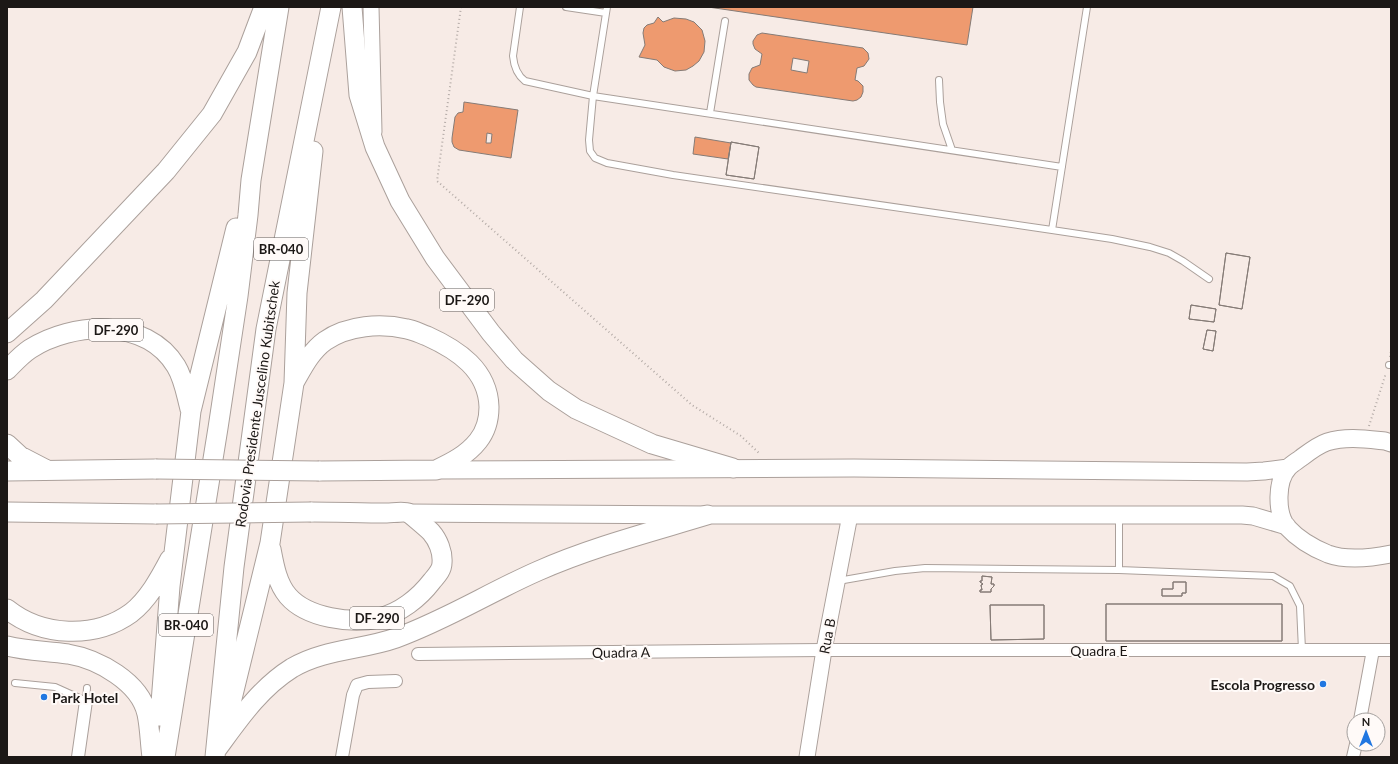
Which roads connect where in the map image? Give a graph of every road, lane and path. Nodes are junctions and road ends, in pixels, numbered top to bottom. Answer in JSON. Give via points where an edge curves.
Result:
{"nodes":[{"id":1,"x":264,"y":7,"type":"edge"},
{"id":2,"x":279,"y":7,"type":"edge"},
{"id":3,"x":331,"y":7,"type":"edge"},
{"id":4,"x":352,"y":7,"type":"edge"},
{"id":5,"x":371,"y":7,"type":"edge"},
{"id":6,"x":461,"y":7,"type":"edge"},
{"id":7,"x":520,"y":7,"type":"edge"},
{"id":8,"x":566,"y":7,"type":"edge"},
{"id":9,"x":1087,"y":7,"type":"edge"},
{"id":10,"x":607,"y":10,"type":"edge"},
{"id":11,"x":725,"y":21,"type":"dead end"},
{"id":12,"x":939,"y":80,"type":"dead end"},
{"id":13,"x":594,"y":96,"type":"junction"},
{"id":14,"x":710,"y":113,"type":"junction"},
{"id":15,"x":309,"y":116,"type":"junction"},
{"id":16,"x":375,"y":147,"type":"junction"},
{"id":17,"x":952,"y":150,"type":"junction"},
{"id":18,"x":1062,"y":168,"type":"junction"},
{"id":19,"x":251,"y":180,"type":"junction"},
{"id":20,"x":1052,"y":230,"type":"junction"},
{"id":21,"x":1209,"y":279,"type":"dead end"},
{"id":22,"x":7,"y":333,"type":"edge"},
{"id":23,"x":1391,"y":351,"type":"edge"},
{"id":24,"x":1390,"y":365,"type":"edge"},
{"id":25,"x":7,"y":370,"type":"edge"},
{"id":26,"x":294,"y":383,"type":"junction"},
{"id":27,"x":191,"y":411,"type":"junction"},
{"id":28,"x":1365,"y":439,"type":"junction"},
{"id":29,"x":1391,"y":443,"type":"edge"},
{"id":30,"x":7,"y":444,"type":"edge"},
{"id":31,"x":732,"y":468,"type":"junction"},
{"id":32,"x":774,"y":468,"type":"junction"},
{"id":33,"x":1288,"y":468,"type":"junction"},
{"id":34,"x":436,"y":470,"type":"junction"},
{"id":35,"x":7,"y":471,"type":"edge"},
{"id":36,"x":50,"y":472,"type":"junction"},
{"id":37,"x":7,"y":512,"type":"edge"},
{"id":38,"x":34,"y":512,"type":"junction"},
{"id":39,"x":408,"y":513,"type":"junction"},
{"id":40,"x":1119,"y":514,"type":"junction"},
{"id":41,"x":707,"y":515,"type":"junction"},
{"id":42,"x":850,"y":515,"type":"junction"},
{"id":43,"x":7,"y":522,"type":"edge"},
{"id":44,"x":1287,"y":526,"type":"junction"},
{"id":45,"x":270,"y":543,"type":"junction"},
{"id":46,"x":174,"y":550,"type":"junction"},
{"id":47,"x":1391,"y":554,"type":"edge"},
{"id":48,"x":1119,"y":570,"type":"junction"},
{"id":49,"x":837,"y":581,"type":"junction"},
{"id":50,"x":7,"y":610,"type":"edge"},
{"id":51,"x":7,"y":646,"type":"edge"},
{"id":52,"x":824,"y":650,"type":"junction"},
{"id":53,"x":1302,"y":650,"type":"junction"},
{"id":54,"x":1373,"y":650,"type":"junction"},
{"id":55,"x":1391,"y":650,"type":"edge"},
{"id":56,"x":418,"y":654,"type":"dead end"},
{"id":57,"x":396,"y":681,"type":"dead end"},
{"id":58,"x":15,"y":683,"type":"dead end"},
{"id":59,"x":87,"y":688,"type":"dead end"},
{"id":60,"x":86,"y":701,"type":"junction"},
{"id":61,"x":1361,"y":712,"type":"edge"},
{"id":62,"x":216,"y":753,"type":"edge"},
{"id":63,"x":78,"y":757,"type":"edge"},
{"id":64,"x":152,"y":757,"type":"edge"},
{"id":65,"x":157,"y":757,"type":"edge"},
{"id":66,"x":165,"y":757,"type":"edge"},
{"id":67,"x":342,"y":757,"type":"edge"},
{"id":68,"x":806,"y":757,"type":"edge"}],
"edges":[{"from":1,"to":22,"type":"highway","via":[[247,52],[212,114],[166,171],[44,300]]},
{"from":2,"to":19,"type":"highway","number":"BR-040"},
{"from":3,"to":15,"type":"highway","name":"Rodovia Presidente Juscelino Kubitschek","number":"BR-040"},
{"from":4,"to":16,"type":"highway","number":"DF-290","via":[[359,95]]},
{"from":5,"to":16,"type":"street"},
{"from":6,"to":32,"type":"path","via":[[437,180],[692,405],[741,436]]},
{"from":7,"to":13,"type":"lane","via":[[513,56],[519,76],[525,81]]},
{"from":8,"to":10,"type":"lane"},
{"from":9,"to":18,"type":"lane"},
{"from":10,"to":13,"type":"lane"},
{"from":11,"to":14,"type":"lane"},
{"from":12,"to":17,"type":"lane","via":[[943,124]]},
{"from":13,"to":14,"type":"lane"},
{"from":13,"to":20,"type":"lane","via":[[590,151],[595,158],[607,163],[673,175]]},
{"from":14,"to":17,"type":"lane"},
{"from":15,"to":26,"type":"highway","via":[[313,148],[297,292]]},
{"from":15,"to":62,"type":"highway","name":"Rodovia Presidente Juscelino Kubitschek","number":"BR-040","via":[[266,329],[234,567]]},
{"from":16,"to":31,"type":"highway","number":"DF-290","via":[[400,201],[435,258],[514,360],[549,391],[576,409],[652,444]]},
{"from":17,"to":18,"type":"lane"},
{"from":18,"to":20,"type":"lane"},
{"from":19,"to":27,"type":"highway","via":[[240,212]]},
{"from":19,"to":66,"type":"highway","number":"BR-040","via":[[218,428]]},
{"from":20,"to":21,"type":"lane","via":[[1150,247],[1169,253]]},
{"from":23,"to":24,"type":"path"},
{"from":24,"to":28,"type":"path"},
{"from":25,"to":27,"type":"highway","number":"DF-290","via":[[30,349],[68,332],[99,329],[125,332],[148,340],[167,354],[182,377]]},
{"from":26,"to":34,"type":"highway","via":[[314,350],[326,341],[353,329],[383,326],[410,329],[447,346],[472,365],[479,375],[488,396],[489,412],[486,427],[468,452]]},
{"from":26,"to":45,"type":"highway"},
{"from":27,"to":46,"type":"highway"},
{"from":28,"to":29,"type":"main road","number":"DF-290"},
{"from":28,"to":33,"type":"main road","number":"DF-290","via":[[1327,442],[1311,450]]},
{"from":30,"to":36,"type":"highway","number":"DF-290","via":[[20,456]]},
{"from":31,"to":32,"type":"main road","number":"DF-290"},
{"from":31,"to":34,"type":"main road","number":"DF-290"},
{"from":32,"to":33,"type":"main road","number":"DF-290","via":[[1253,472]]},
{"from":33,"to":44,"type":"main road","number":"DF-290","via":[[1278,496],[1280,510]]},
{"from":34,"to":36,"type":"highway","number":"DF-290","bridge":true,"via":[[156,469]]},
{"from":35,"to":36,"type":"highway","number":"DF-290"},
{"from":37,"to":38,"type":"highway","number":"DF-290"},
{"from":38,"to":39,"type":"highway","number":"DF-290","bridge":true},
{"from":38,"to":43,"type":"highway"},
{"from":39,"to":41,"type":"main road","number":"DF-290"},
{"from":39,"to":45,"type":"highway","number":"DF-290","via":[[434,536],[440,547],[440,571],[423,592],[399,610],[379,618],[334,618],[308,611],[297,604],[288,597],[280,584]]},
{"from":40,"to":42,"type":"main road","number":"DF-290"},
{"from":40,"to":44,"type":"main road","number":"DF-290","via":[[1242,515]]},
{"from":40,"to":48,"type":"lane"},
{"from":41,"to":42,"type":"main road","number":"DF-290"},
{"from":41,"to":62,"type":"highway","number":"DF-290","via":[[601,547],[539,570],[460,610],[397,637],[374,645],[328,653],[294,667],[279,677],[246,709]]},
{"from":42,"to":49,"type":"street","name":"Rua B"},
{"from":44,"to":47,"type":"main road","number":"DF-290","via":[[1307,544],[1329,554],[1354,558],[1373,558]]},
{"from":45,"to":62,"type":"highway","via":[[230,709]]},
{"from":46,"to":50,"type":"highway","via":[[161,575],[142,602],[131,613],[97,629],[49,629],[35,625]]},
{"from":46,"to":65,"type":"highway"},
{"from":48,"to":49,"type":"lane","via":[[925,568]]},
{"from":48,"to":53,"type":"lane","via":[[1273,576],[1290,586],[1300,606]]},
{"from":49,"to":52,"type":"street","name":"Rua B"},
{"from":51,"to":64,"type":"highway","via":[[69,654],[110,669],[132,687],[141,699],[147,713]]},
{"from":52,"to":53,"type":"street","name":"Quadra E"},
{"from":52,"to":56,"type":"street","name":"Quadra A"},
{"from":52,"to":68,"type":"street","name":"Rua B"},
{"from":53,"to":54,"type":"street","name":"Quadra E"},
{"from":54,"to":55,"type":"street","name":"Quadra E"},
{"from":54,"to":61,"type":"street"},
{"from":57,"to":67,"type":"street","via":[[357,685]]},
{"from":58,"to":60,"type":"lane","via":[[55,687]]},
{"from":59,"to":60,"type":"lane"},
{"from":60,"to":63,"type":"street"}]}
